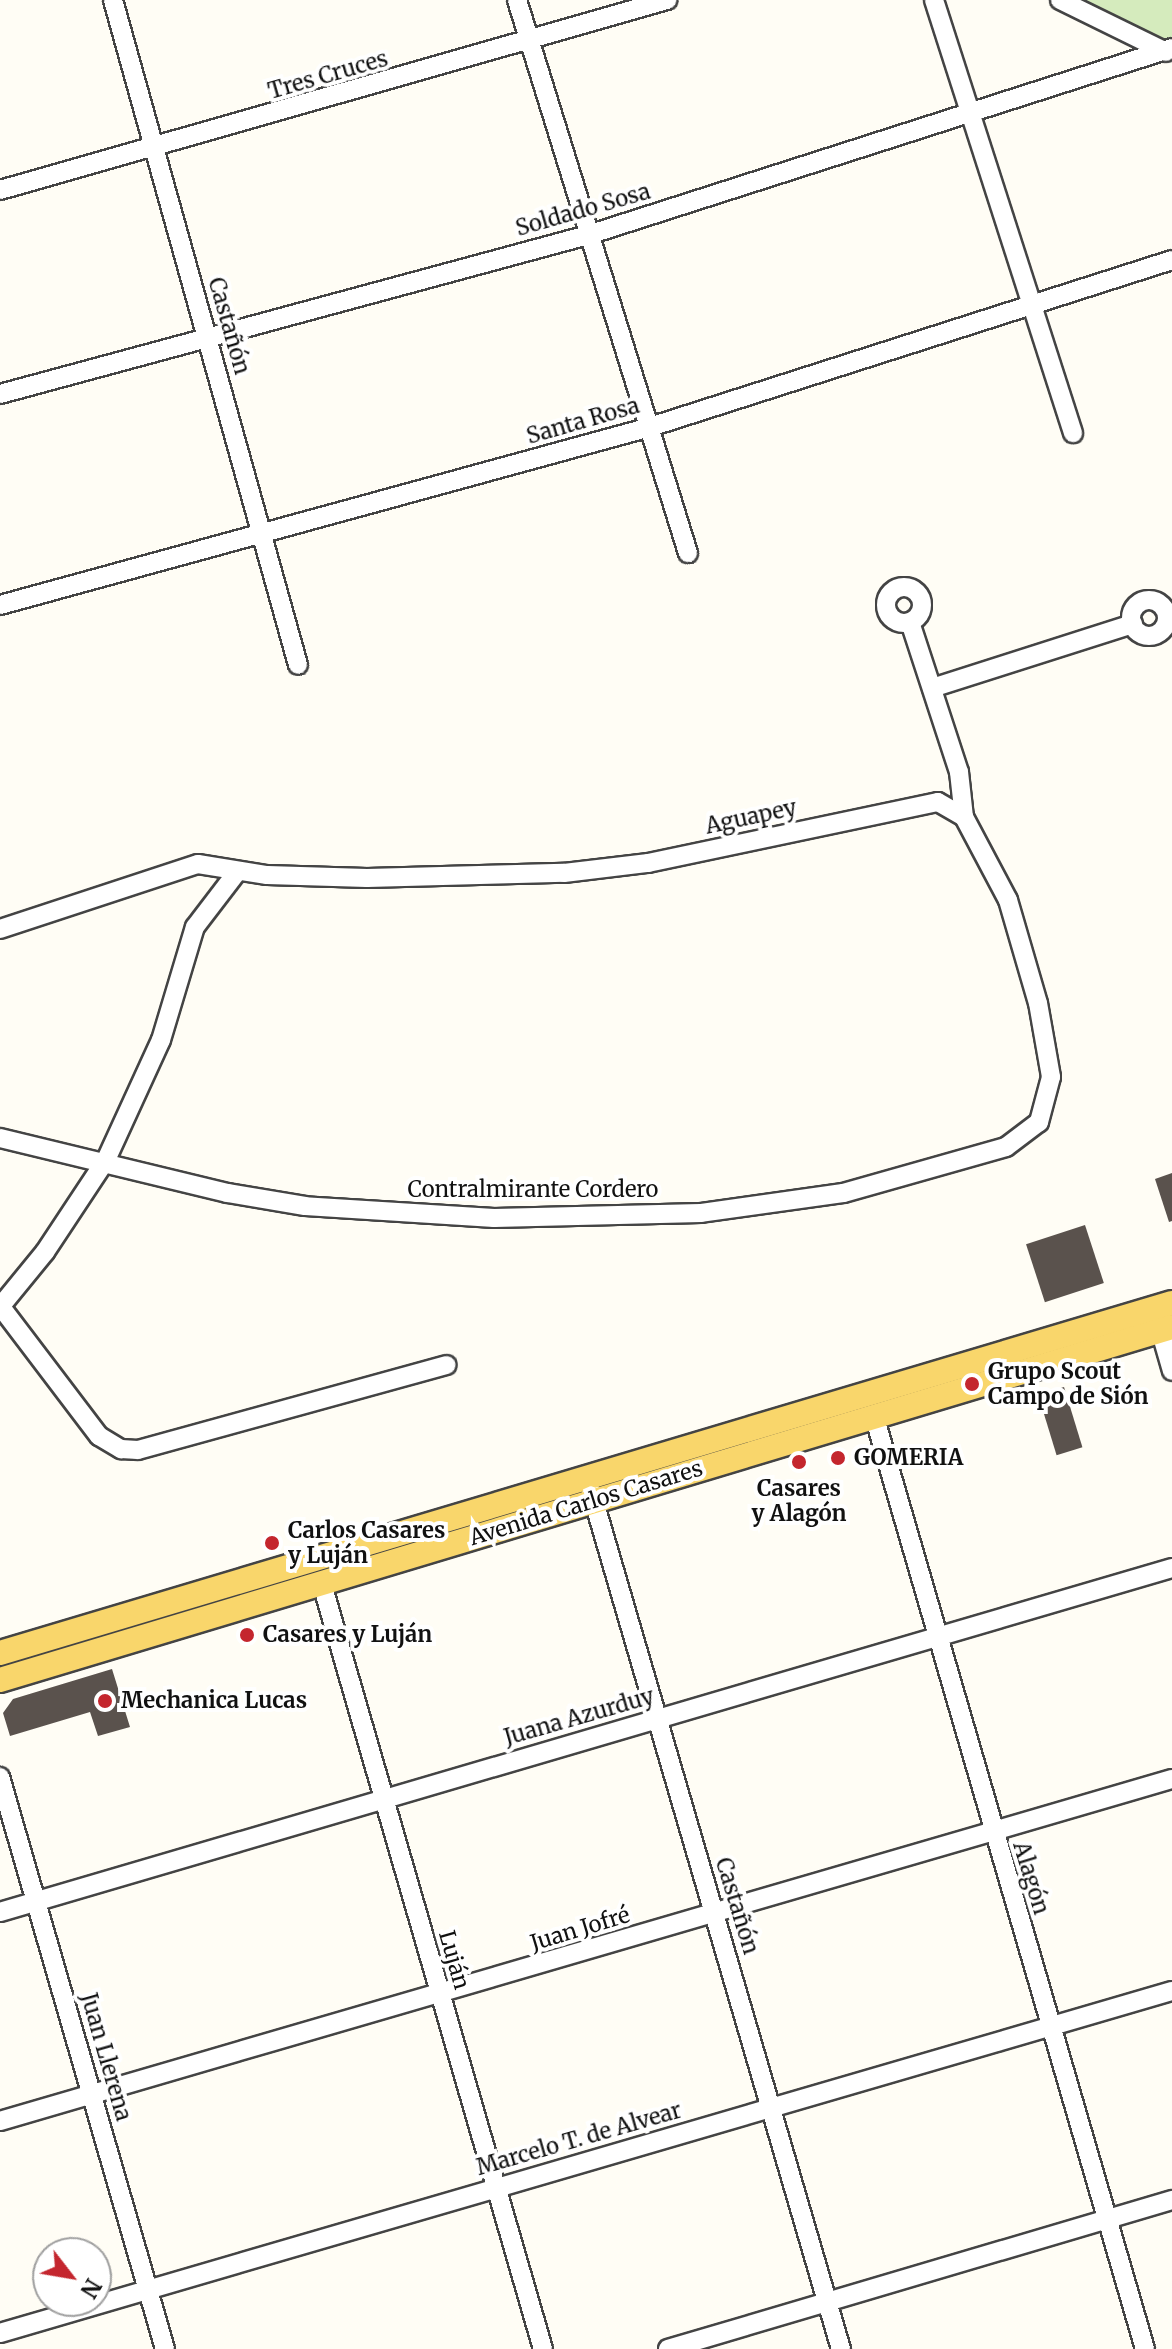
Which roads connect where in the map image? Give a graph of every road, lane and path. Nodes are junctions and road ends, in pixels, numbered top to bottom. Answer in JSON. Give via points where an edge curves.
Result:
{"nodes":[{"id":1,"x":113,"y":0,"type":"edge"},
{"id":2,"x":517,"y":0,"type":"edge"},
{"id":3,"x":667,"y":0,"type":"edge"},
{"id":4,"x":934,"y":0,"type":"edge"},
{"id":5,"x":1060,"y":0,"type":"edge"},
{"id":6,"x":531,"y":43,"type":"junction"},
{"id":7,"x":1169,"y":51,"type":"edge"},
{"id":8,"x":973,"y":114,"type":"junction"},
{"id":9,"x":154,"y":149,"type":"junction"},
{"id":10,"x":0,"y":190,"type":"edge"},
{"id":11,"x":588,"y":235,"type":"junction"},
{"id":12,"x":1172,"y":260,"type":"edge"},
{"id":13,"x":1032,"y":304,"type":"junction"},
{"id":14,"x":207,"y":338,"type":"junction"},
{"id":15,"x":0,"y":394,"type":"edge"},
{"id":16,"x":650,"y":427,"type":"junction"},
{"id":17,"x":1073,"y":433,"type":"dead end"},
{"id":18,"x":264,"y":535,"type":"junction"},
{"id":19,"x":688,"y":553,"type":"dead end"},
{"id":20,"x":0,"y":605,"type":"edge"},
{"id":21,"x":910,"y":622,"type":"dead end"},
{"id":22,"x":1133,"y":624,"type":"dead end"},
{"id":23,"x":298,"y":665,"type":"dead end"},
{"id":24,"x":932,"y":688,"type":"junction"},
{"id":25,"x":964,"y":817,"type":"junction"},
{"id":26,"x":237,"y":872,"type":"junction"},
{"id":27,"x":0,"y":929,"type":"edge"},
{"id":28,"x":0,"y":1138,"type":"edge"},
{"id":29,"x":106,"y":1160,"type":"junction"},
{"id":30,"x":0,"y":1307,"type":"edge"},
{"id":31,"x":1165,"y":1317,"type":"edge"},
{"id":32,"x":446,"y":1365,"type":"dead end"},
{"id":33,"x":1172,"y":1371,"type":"edge"},
{"id":34,"x":875,"y":1419,"type":"junction"},
{"id":35,"x":586,"y":1477,"type":"junction"},
{"id":36,"x":594,"y":1500,"type":"junction"},
{"id":37,"x":1172,"y":1568,"type":"edge"},
{"id":38,"x":322,"y":1584,"type":"junction"},
{"id":39,"x":937,"y":1639,"type":"junction"},
{"id":40,"x":0,"y":1653,"type":"edge"},
{"id":41,"x":0,"y":1680,"type":"edge"},
{"id":42,"x":656,"y":1719,"type":"junction"},
{"id":43,"x":0,"y":1777,"type":"edge"},
{"id":44,"x":1172,"y":1779,"type":"edge"},
{"id":45,"x":383,"y":1799,"type":"junction"},
{"id":46,"x":993,"y":1834,"type":"junction"},
{"id":47,"x":35,"y":1902,"type":"junction"},
{"id":48,"x":0,"y":1912,"type":"edge"},
{"id":49,"x":715,"y":1913,"type":"junction"},
{"id":50,"x":1172,"y":1991,"type":"edge"},
{"id":51,"x":440,"y":1996,"type":"junction"},
{"id":52,"x":1051,"y":2028,"type":"junction"},
{"id":53,"x":92,"y":2094,"type":"junction"},
{"id":54,"x":771,"y":2108,"type":"junction"},
{"id":55,"x":0,"y":2121,"type":"edge"},
{"id":56,"x":495,"y":2189,"type":"junction"},
{"id":57,"x":1172,"y":2200,"type":"edge"},
{"id":58,"x":1107,"y":2219,"type":"junction"},
{"id":59,"x":147,"y":2289,"type":"junction"},
{"id":60,"x":828,"y":2303,"type":"junction"},
{"id":61,"x":0,"y":2333,"type":"edge"},
{"id":62,"x":165,"y":2349,"type":"edge"},
{"id":63,"x":543,"y":2349,"type":"edge"},
{"id":64,"x":668,"y":2349,"type":"edge"},
{"id":65,"x":841,"y":2349,"type":"edge"},
{"id":66,"x":1145,"y":2349,"type":"edge"}],
"edges":[{"from":1,"to":9,"type":"street","name":"Castañón"},
{"from":2,"to":6,"type":"street"},
{"from":3,"to":6,"type":"street","name":"Tres Cruces"},
{"from":4,"to":8,"type":"street"},
{"from":5,"to":7,"type":"street"},
{"from":6,"to":9,"type":"street","name":"Tres Cruces"},
{"from":6,"to":11,"type":"street"},
{"from":7,"to":8,"type":"street","name":"Soldado Sosa"},
{"from":8,"to":11,"type":"street","name":"Soldado Sosa"},
{"from":8,"to":13,"type":"street"},
{"from":9,"to":10,"type":"street","name":"Tres Cruces"},
{"from":9,"to":14,"type":"street","name":"Castañón"},
{"from":11,"to":14,"type":"street","name":"Soldado Sosa"},
{"from":11,"to":16,"type":"street"},
{"from":12,"to":13,"type":"street","name":"Santa Rosa"},
{"from":13,"to":16,"type":"street","name":"Santa Rosa"},
{"from":13,"to":17,"type":"street"},
{"from":14,"to":15,"type":"street","name":"Soldado Sosa"},
{"from":14,"to":18,"type":"street","name":"Castañón"},
{"from":16,"to":18,"type":"street","name":"Santa Rosa"},
{"from":16,"to":19,"type":"street"},
{"from":18,"to":20,"type":"street","name":"Santa Rosa"},
{"from":18,"to":23,"type":"street","name":"Castañón"},
{"from":21,"to":24,"type":"street"},
{"from":22,"to":24,"type":"street"},
{"from":24,"to":25,"type":"street","via":[[959,772]]},
{"from":25,"to":26,"type":"street","name":"Aguapey","via":[[938,802],[924,801],[750,843],[564,873],[367,878]]},
{"from":25,"to":29,"type":"street","name":"Contralmirante Cordero","via":[[1008,900],[1048,1052],[1047,1106],[1027,1136],[939,1170],[843,1193],[701,1213],[494,1218],[305,1206],[227,1193]]},
{"from":26,"to":27,"type":"street","name":"Aguapey","via":[[198,864]]},
{"from":26,"to":29,"type":"street","via":[[204,913],[188,944],[161,1040]]},
{"from":28,"to":29,"type":"street","name":"Contralmirante Cordero"},
{"from":29,"to":30,"type":"street"},
{"from":30,"to":32,"type":"street","via":[[99,1436],[121,1449],[138,1450]]},
{"from":31,"to":33,"type":"street"},
{"from":31,"to":34,"type":"main road","name":"Avenida Carlos Casares"},
{"from":31,"to":35,"type":"main road","name":"Avenida Carlos Casares"},
{"from":34,"to":36,"type":"main road","name":"Avenida Carlos Casares"},
{"from":34,"to":39,"type":"street","name":"Alagón"},
{"from":35,"to":36,"type":"street","name":"Castañón"},
{"from":35,"to":40,"type":"main road","name":"Avenida Carlos Casares"},
{"from":36,"to":38,"type":"main road","name":"Avenida Carlos Casares"},
{"from":36,"to":42,"type":"street","name":"Castañón"},
{"from":37,"to":39,"type":"street","name":"Juana Azurduy"},
{"from":38,"to":41,"type":"main road","name":"Avenida Carlos Casares"},
{"from":38,"to":45,"type":"street","name":"Luján"},
{"from":39,"to":42,"type":"street","name":"Juana Azurduy"},
{"from":39,"to":46,"type":"street","name":"Alagón"},
{"from":42,"to":45,"type":"street","name":"Juana Azurduy"},
{"from":42,"to":49,"type":"street","name":"Castañón"},
{"from":43,"to":47,"type":"street","name":"Juan Llerena"},
{"from":44,"to":46,"type":"street","name":"Juan Jofré"},
{"from":45,"to":47,"type":"street","name":"Juana Azurduy"},
{"from":45,"to":51,"type":"street","name":"Luján"},
{"from":46,"to":49,"type":"street","name":"Juan Jofré"},
{"from":46,"to":52,"type":"street","name":"Alagón"},
{"from":47,"to":48,"type":"street","name":"Juana Azurduy"},
{"from":47,"to":53,"type":"street","name":"Juan Llerena"},
{"from":49,"to":51,"type":"street","name":"Juan Jofré"},
{"from":49,"to":54,"type":"street","name":"Castañón"},
{"from":50,"to":52,"type":"street","name":"Marcelo T. de Alvear"},
{"from":51,"to":53,"type":"street","name":"Juan Jofré"},
{"from":51,"to":56,"type":"street","name":"Luján"},
{"from":52,"to":54,"type":"street","name":"Marcelo T. de Alvear"},
{"from":52,"to":58,"type":"street","name":"Alagón"},
{"from":53,"to":55,"type":"street","name":"Juan Jofré"},
{"from":53,"to":59,"type":"street","name":"Juan Llerena"},
{"from":54,"to":56,"type":"street","name":"Marcelo T. de Alvear"},
{"from":54,"to":60,"type":"street","name":"Castañón"},
{"from":56,"to":59,"type":"street","name":"Marcelo T. de Alvear"},
{"from":56,"to":63,"type":"street","name":"Luján"},
{"from":57,"to":58,"type":"street"},
{"from":58,"to":60,"type":"street"},
{"from":58,"to":66,"type":"street","name":"Alagón"},
{"from":59,"to":61,"type":"street","name":"Marcelo T. de Alvear"},
{"from":59,"to":62,"type":"street","name":"Juan Llerena"},
{"from":60,"to":64,"type":"street"},
{"from":60,"to":65,"type":"street","name":"Castañón"}]}
